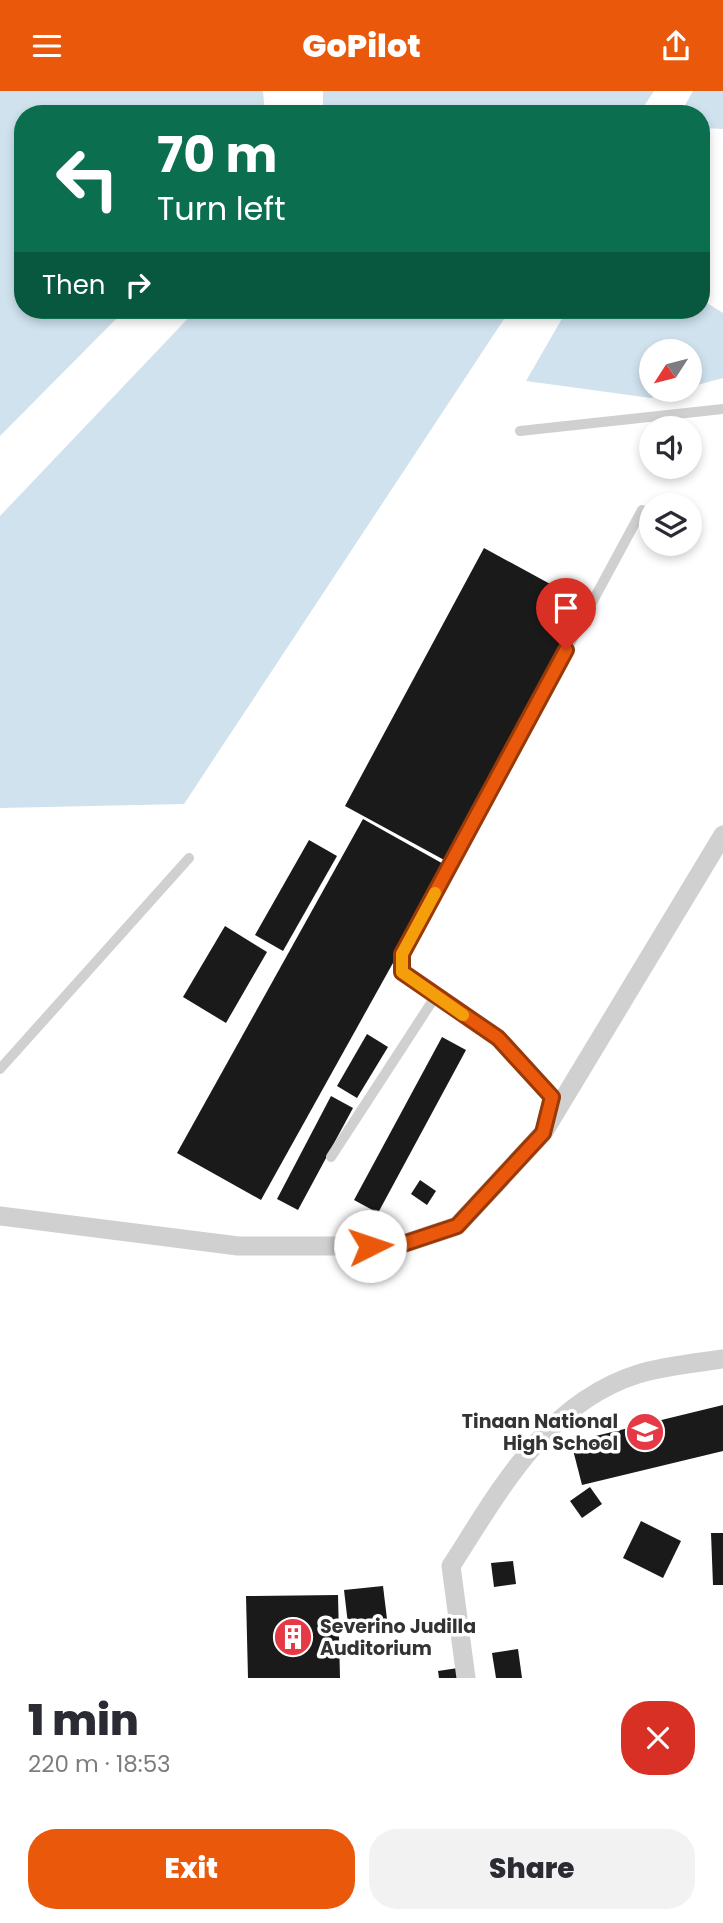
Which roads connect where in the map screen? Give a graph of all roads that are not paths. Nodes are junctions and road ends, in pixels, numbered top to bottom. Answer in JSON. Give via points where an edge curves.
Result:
{"nodes":[{"id":1,"x":723,"y":409,"type":"edge"},
{"id":2,"x":520,"y":431,"type":"dead end"},
{"id":3,"x":639,"y":516,"type":"edge"},
{"id":4,"x":723,"y":835,"type":"edge"},
{"id":5,"x":189,"y":858,"type":"dead end"},
{"id":6,"x":435,"y":997,"type":"junction"},
{"id":7,"x":0,"y":1069,"type":"edge"},
{"id":8,"x":543,"y":1133,"type":"junction"},
{"id":9,"x":331,"y":1157,"type":"dead end"},
{"id":10,"x":0,"y":1216,"type":"edge"},
{"id":11,"x":723,"y":1359,"type":"edge"},
{"id":12,"x":466,"y":1678,"type":"edge"}],
"edges":[{"from":1,"to":2,"type":"lane"},
{"from":3,"to":6,"type":"lane","via":[[402,954],[402,972]]},
{"from":4,"to":8,"type":"street"},
{"from":5,"to":7,"type":"lane"},
{"from":6,"to":8,"type":"lane","via":[[498,1038],[552,1097]]},
{"from":6,"to":9,"type":"lane"},
{"from":8,"to":10,"type":"street","via":[[457,1226],[397,1246],[238,1246]]},
{"from":11,"to":12,"type":"street","via":[[639,1374],[600,1390],[559,1418],[515,1467],[451,1566]]}]}
